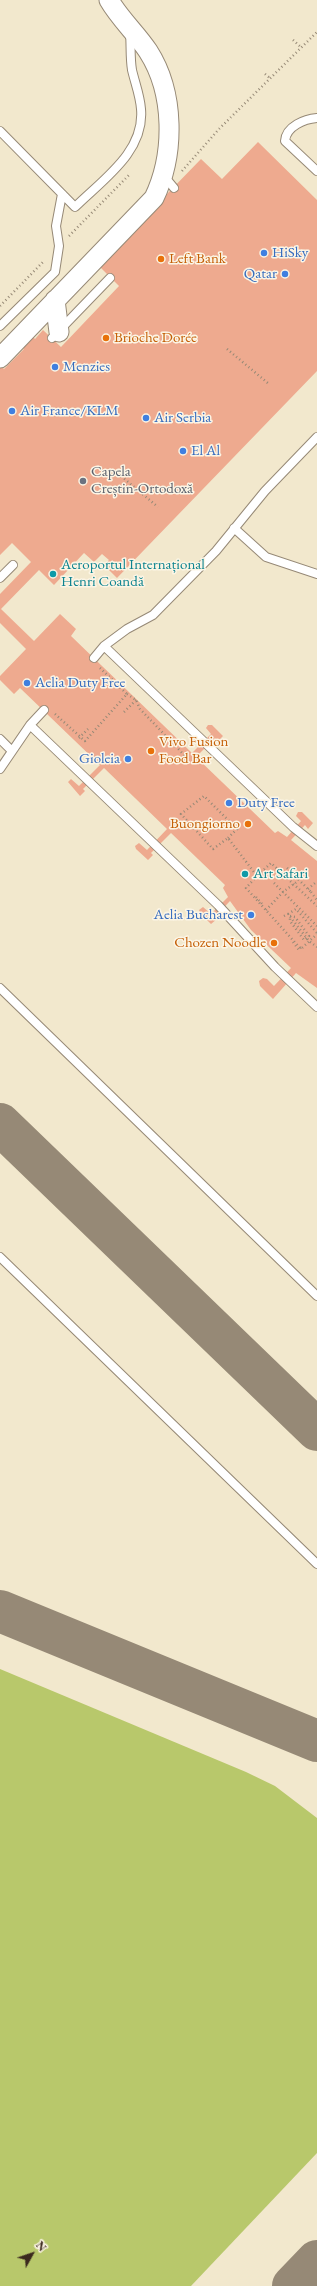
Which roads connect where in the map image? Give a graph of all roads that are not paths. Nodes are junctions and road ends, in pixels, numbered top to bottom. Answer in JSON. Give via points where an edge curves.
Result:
{"nodes":[{"id":1,"x":109,"y":0,"type":"edge"},
{"id":2,"x":130,"y":30,"type":"junction"},
{"id":3,"x":317,"y":118,"type":"edge"},
{"id":4,"x":0,"y":131,"type":"edge"},
{"id":5,"x":317,"y":171,"type":"edge"},
{"id":6,"x":62,"y":194,"type":"junction"},
{"id":7,"x":110,"y":278,"type":"dead end"},
{"id":8,"x":55,"y":300,"type":"junction"},
{"id":9,"x":0,"y":326,"type":"edge"},
{"id":10,"x":55,"y":335,"type":"joint"},
{"id":11,"x":0,"y":358,"type":"edge"},
{"id":12,"x":317,"y":437,"type":"edge"},
{"id":13,"x":234,"y":528,"type":"junction"},
{"id":14,"x":13,"y":565,"type":"dead end"},
{"id":15,"x":317,"y":574,"type":"edge"},
{"id":16,"x":0,"y":578,"type":"edge"},
{"id":17,"x":104,"y":646,"type":"junction"},
{"id":18,"x":94,"y":658,"type":"dead end"},
{"id":19,"x":47,"y":709,"type":"road end"},
{"id":20,"x":30,"y":724,"type":"junction"},
{"id":21,"x":0,"y":739,"type":"edge"},
{"id":22,"x":12,"y":751,"type":"junction"},
{"id":23,"x":0,"y":769,"type":"edge"},
{"id":24,"x":317,"y":846,"type":"edge"},
{"id":25,"x":0,"y":988,"type":"edge"},
{"id":26,"x":317,"y":1007,"type":"edge"},
{"id":27,"x":0,"y":1257,"type":"edge"},
{"id":28,"x":317,"y":1296,"type":"edge"},
{"id":29,"x":317,"y":1564,"type":"edge"}],
"edges":[{"from":1,"to":2,"type":"street"},
{"from":2,"to":6,"type":"lane","via":[[132,70],[141,110],[141,123],[136,138],[124,160],[75,207]]},
{"from":2,"to":8,"type":"street","via":[[154,63],[165,93],[169,182]]},
{"from":3,"to":5,"type":"lane","via":[[292,128],[285,141]]},
{"from":4,"to":6,"type":"lane"},
{"from":6,"to":9,"type":"lane","via":[[56,226],[59,246],[55,272]]},
{"from":7,"to":10,"type":"lane"},
{"from":8,"to":10,"type":"street"},
{"from":8,"to":11,"type":"street"},
{"from":12,"to":13,"type":"lane","via":[[265,491]]},
{"from":13,"to":15,"type":"lane","via":[[266,557]]},
{"from":13,"to":17,"type":"lane","via":[[216,551],[153,615],[127,629]]},
{"from":14,"to":16,"type":"lane"},
{"from":17,"to":18,"type":"lane"},
{"from":17,"to":24,"type":"lane"},
{"from":19,"to":20,"type":"lane"},
{"from":20,"to":22,"type":"lane"},
{"from":20,"to":26,"type":"lane","via":[[218,905],[275,967]]},
{"from":21,"to":22,"type":"lane"},
{"from":22,"to":23,"type":"lane"},
{"from":25,"to":28,"type":"lane"},
{"from":27,"to":29,"type":"lane"}]}
